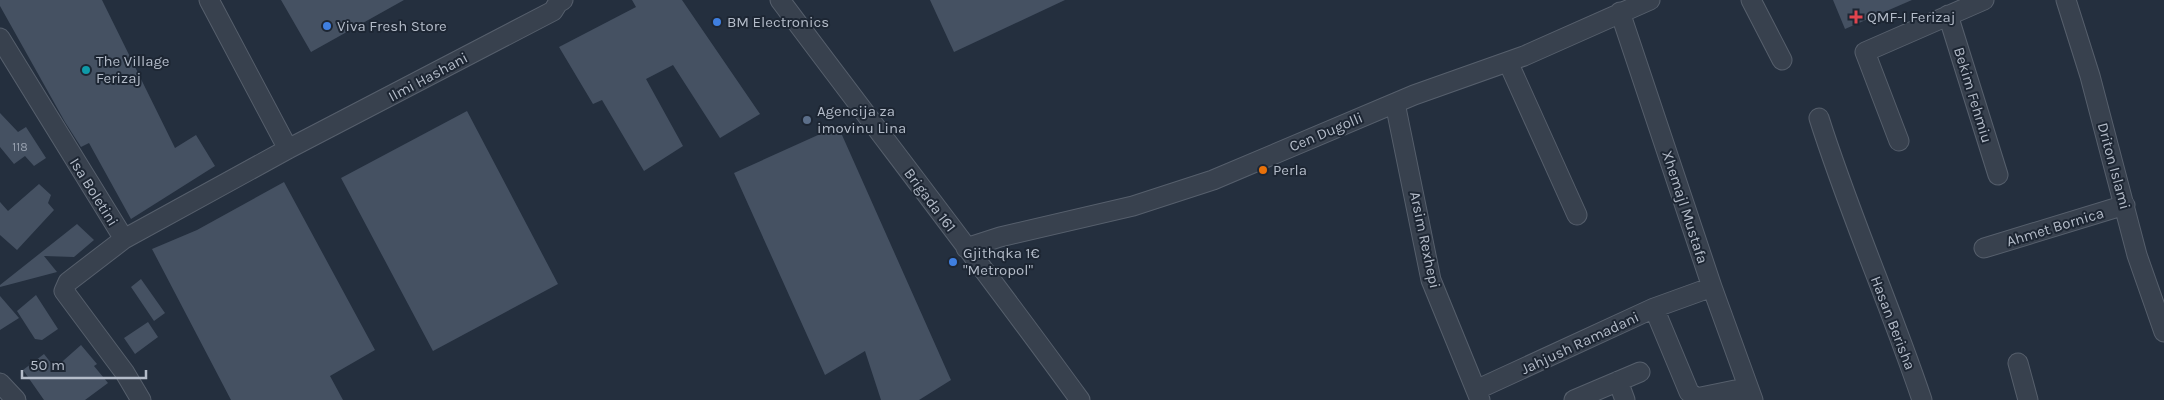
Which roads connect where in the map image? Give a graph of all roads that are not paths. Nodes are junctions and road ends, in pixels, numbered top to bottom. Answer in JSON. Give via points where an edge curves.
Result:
{"nodes":[{"id":1,"x":209,"y":0,"type":"edge"},
{"id":2,"x":563,"y":0,"type":"edge"},
{"id":3,"x":780,"y":0,"type":"edge"},
{"id":4,"x":1650,"y":0,"type":"edge"},
{"id":5,"x":1751,"y":0,"type":"edge"},
{"id":6,"x":1984,"y":0,"type":"edge"},
{"id":7,"x":2066,"y":0,"type":"edge"},
{"id":8,"x":1620,"y":12,"type":"junction"},
{"id":9,"x":1948,"y":15,"type":"junction"},
{"id":10,"x":0,"y":38,"type":"edge"},
{"id":11,"x":1782,"y":60,"type":"dead end"},
{"id":12,"x":1508,"y":62,"type":"junction"},
{"id":13,"x":1395,"y":103,"type":"junction"},
{"id":14,"x":1819,"y":118,"type":"dead end"},
{"id":15,"x":1899,"y":140,"type":"dead end"},
{"id":16,"x":288,"y":149,"type":"junction"},
{"id":17,"x":1998,"y":175,"type":"dead end"},
{"id":18,"x":2125,"y":205,"type":"junction"},
{"id":19,"x":1577,"y":215,"type":"dead end"},
{"id":20,"x":124,"y":239,"type":"junction"},
{"id":21,"x":966,"y":248,"type":"junction"},
{"id":22,"x":1984,"y":248,"type":"dead end"},
{"id":23,"x":1712,"y":287,"type":"junction"},
{"id":24,"x":1654,"y":308,"type":"junction"},
{"id":25,"x":2164,"y":332,"type":"edge"},
{"id":26,"x":2018,"y":363,"type":"dead end"},
{"id":27,"x":1640,"y":372,"type":"dead end"},
{"id":28,"x":1618,"y":381,"type":"junction"},
{"id":29,"x":0,"y":383,"type":"edge"},
{"id":30,"x":1478,"y":395,"type":"edge"},
{"id":31,"x":16,"y":400,"type":"edge"},
{"id":32,"x":141,"y":400,"type":"edge"},
{"id":33,"x":1080,"y":400,"type":"edge"},
{"id":34,"x":1574,"y":400,"type":"edge"},
{"id":35,"x":1625,"y":400,"type":"edge"},
{"id":36,"x":1740,"y":400,"type":"edge"},
{"id":37,"x":1753,"y":400,"type":"edge"},
{"id":38,"x":1922,"y":400,"type":"edge"},
{"id":39,"x":2028,"y":400,"type":"edge"}],
"edges":[{"from":1,"to":16,"type":"street"},
{"from":2,"to":16,"type":"street","name":"Ilmi Hashani","via":[[553,11]]},
{"from":3,"to":21,"type":"street","name":"Brigada 161"},
{"from":4,"to":8,"type":"street","name":"Cen Dugolli"},
{"from":5,"to":11,"type":"street"},
{"from":6,"to":9,"type":"street"},
{"from":7,"to":18,"type":"street","name":"Driton Islami"},
{"from":8,"to":12,"type":"street","name":"Cen Dugolli"},
{"from":8,"to":23,"type":"street","name":"Xhemajl Mustafa"},
{"from":9,"to":15,"type":"street","via":[[1865,52]]},
{"from":9,"to":17,"type":"street","name":"Bekim Fehmiu"},
{"from":10,"to":20,"type":"street","name":"Isa Boletini"},
{"from":12,"to":13,"type":"street","name":"Cen Dugolli"},
{"from":12,"to":19,"type":"street"},
{"from":13,"to":21,"type":"street","name":"Cen Dugolli","via":[[1214,180],[1133,206]]},
{"from":13,"to":30,"type":"street","name":"Arsim Rexhepi","via":[[1431,280]]},
{"from":14,"to":38,"type":"street","name":"Hasan Berisha"},
{"from":16,"to":20,"type":"street","name":"Ilmi Hashani"},
{"from":18,"to":22,"type":"street","name":"Ahmet Bornica"},
{"from":18,"to":25,"type":"street","name":"Driton Islami","via":[[2137,255]]},
{"from":20,"to":32,"type":"street","name":"Isa Boletini","via":[[68,282],[64,291]]},
{"from":21,"to":33,"type":"street","name":"Brigada 161"},
{"from":23,"to":24,"type":"street"},
{"from":23,"to":37,"type":"street","name":"Xhemajl Mustafa"},
{"from":24,"to":30,"type":"street","name":"Jahjush Ramadani"},
{"from":24,"to":36,"type":"street","name":"Jahjush Ramadani","via":[[1689,392],[1696,398],[1735,390]]},
{"from":26,"to":39,"type":"street"},
{"from":27,"to":28,"type":"street"},
{"from":28,"to":34,"type":"street"},
{"from":28,"to":35,"type":"street"},
{"from":29,"to":31,"type":"street"}]}
